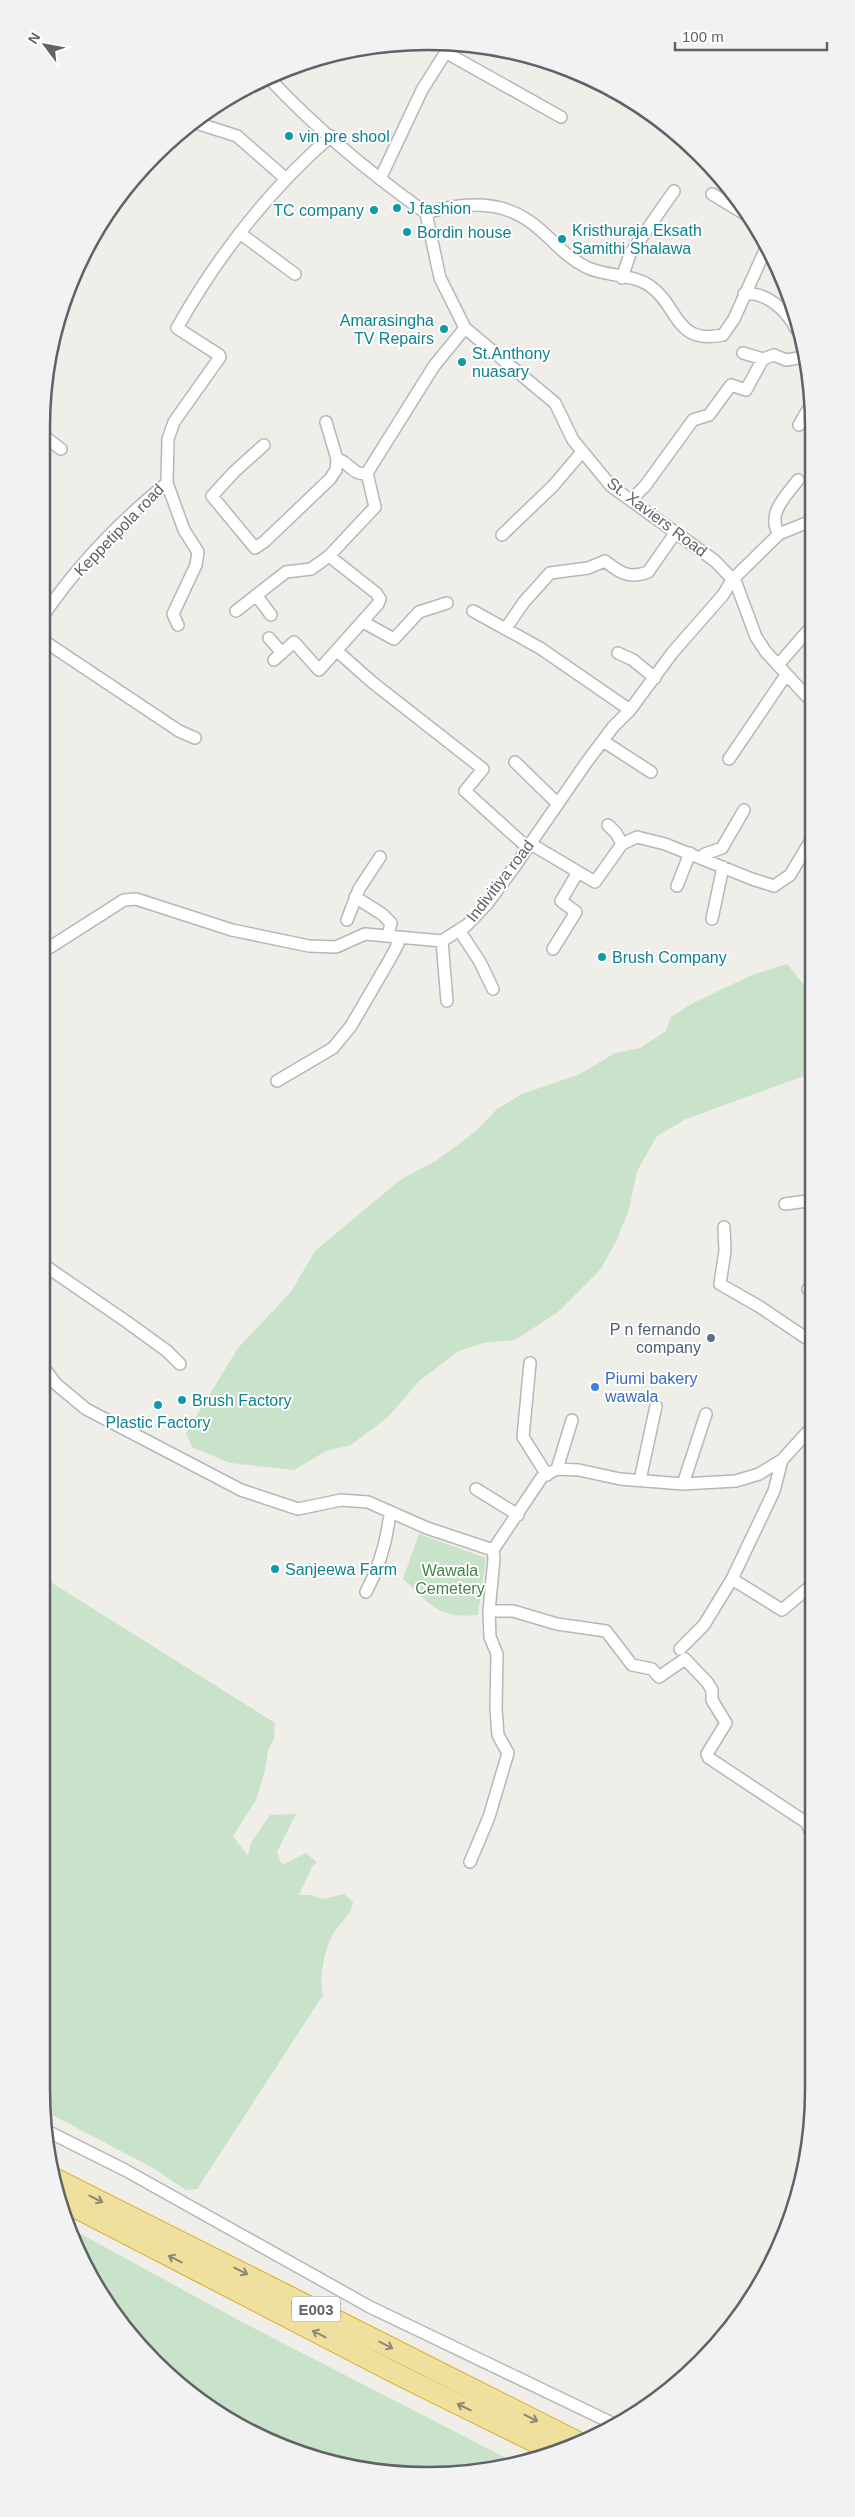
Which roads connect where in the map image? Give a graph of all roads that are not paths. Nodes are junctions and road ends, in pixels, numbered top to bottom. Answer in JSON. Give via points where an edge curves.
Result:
{"nodes":[{"id":1,"x":446,"y":51,"type":"edge"},
{"id":2,"x":453,"y":51,"type":"edge"},
{"id":3,"x":274,"y":83,"type":"edge"},
{"id":4,"x":561,"y":117,"type":"dead end"},
{"id":5,"x":202,"y":125,"type":"edge"},
{"id":6,"x":331,"y":136,"type":"junction"},
{"id":7,"x":285,"y":178,"type":"junction"},
{"id":8,"x":380,"y":179,"type":"junction"},
{"id":9,"x":674,"y":191,"type":"dead end"},
{"id":10,"x":712,"y":194,"type":"dead end"},
{"id":11,"x":733,"y":207,"type":"edge"},
{"id":12,"x":426,"y":213,"type":"junction"},
{"id":13,"x":241,"y":234,"type":"junction"},
{"id":14,"x":763,"y":255,"type":"edge"},
{"id":15,"x":295,"y":274,"type":"dead end"},
{"id":16,"x":622,"y":278,"type":"junction"},
{"id":17,"x":744,"y":294,"type":"junction"},
{"id":18,"x":789,"y":319,"type":"edge"},
{"id":19,"x":464,"y":328,"type":"junction"},
{"id":20,"x":743,"y":353,"type":"dead end"},
{"id":21,"x":799,"y":358,"type":"edge"},
{"id":22,"x":763,"y":359,"type":"junction"},
{"id":23,"x":804,"y":416,"type":"edge"},
{"id":24,"x":326,"y":422,"type":"dead end"},
{"id":25,"x":799,"y":425,"type":"dead end"},
{"id":26,"x":50,"y":440,"type":"edge"},
{"id":27,"x":264,"y":445,"type":"dead end"},
{"id":28,"x":62,"y":449,"type":"dead end"},
{"id":29,"x":582,"y":452,"type":"junction"},
{"id":30,"x":337,"y":459,"type":"junction"},
{"id":31,"x":368,"y":473,"type":"junction"},
{"id":32,"x":798,"y":480,"type":"dead end"},
{"id":33,"x":166,"y":483,"type":"junction"},
{"id":34,"x":632,"y":499,"type":"junction"},
{"id":35,"x":805,"y":523,"type":"edge"},
{"id":36,"x":676,"y":532,"type":"junction"},
{"id":37,"x":778,"y":534,"type":"junction"},
{"id":38,"x":502,"y":535,"type":"dead end"},
{"id":39,"x":329,"y":556,"type":"junction"},
{"id":40,"x":732,"y":580,"type":"junction"},
{"id":41,"x":256,"y":595,"type":"junction"},
{"id":42,"x":448,"y":602,"type":"dead end"},
{"id":43,"x":50,"y":607,"type":"edge"},
{"id":44,"x":473,"y":610,"type":"dead end"},
{"id":45,"x":236,"y":611,"type":"dead end"},
{"id":46,"x":272,"y":615,"type":"dead end"},
{"id":47,"x":363,"y":622,"type":"junction"},
{"id":48,"x":178,"y":625,"type":"dead end"},
{"id":49,"x":506,"y":628,"type":"junction"},
{"id":50,"x":805,"y":634,"type":"edge"},
{"id":51,"x":269,"y":638,"type":"dead end"},
{"id":52,"x":50,"y":645,"type":"edge"},
{"id":53,"x":337,"y":651,"type":"junction"},
{"id":54,"x":618,"y":653,"type":"dead end"},
{"id":55,"x":778,"y":665,"type":"junction"},
{"id":56,"x":786,"y":675,"type":"junction"},
{"id":57,"x":655,"y":678,"type":"junction"},
{"id":58,"x":805,"y":694,"type":"edge"},
{"id":59,"x":630,"y":710,"type":"junction"},
{"id":60,"x":195,"y":738,"type":"dead end"},
{"id":61,"x":602,"y":742,"type":"junction"},
{"id":62,"x":729,"y":759,"type":"dead end"},
{"id":63,"x":515,"y":762,"type":"dead end"},
{"id":64,"x":651,"y":772,"type":"dead end"},
{"id":65,"x":558,"y":804,"type":"junction"},
{"id":66,"x":744,"y":810,"type":"dead end"},
{"id":67,"x":608,"y":825,"type":"dead end"},
{"id":68,"x":622,"y":844,"type":"junction"},
{"id":69,"x":529,"y":846,"type":"junction"},
{"id":70,"x":805,"y":850,"type":"edge"},
{"id":71,"x":696,"y":855,"type":"junction"},
{"id":72,"x":380,"y":857,"type":"dead end"},
{"id":73,"x":723,"y":867,"type":"junction"},
{"id":74,"x":578,"y":872,"type":"junction"},
{"id":75,"x":677,"y":886,"type":"dead end"},
{"id":76,"x":355,"y":897,"type":"junction"},
{"id":77,"x":712,"y":919,"type":"dead end"},
{"id":78,"x":347,"y":920,"type":"dead end"},
{"id":79,"x":459,"y":930,"type":"junction"},
{"id":80,"x":392,"y":936,"type":"junction"},
{"id":81,"x":442,"y":941,"type":"junction"},
{"id":82,"x":50,"y":947,"type":"edge"},
{"id":83,"x":553,"y":949,"type":"dead end"},
{"id":84,"x":493,"y":988,"type":"dead end"},
{"id":85,"x":447,"y":1001,"type":"dead end"},
{"id":86,"x":277,"y":1081,"type":"dead end"},
{"id":87,"x":805,"y":1200,"type":"edge"},
{"id":88,"x":784,"y":1204,"type":"dead end"},
{"id":89,"x":724,"y":1227,"type":"dead end"},
{"id":90,"x":50,"y":1269,"type":"edge"},
{"id":91,"x":805,"y":1337,"type":"edge"},
{"id":92,"x":530,"y":1363,"type":"dead end"},
{"id":93,"x":180,"y":1364,"type":"dead end"},
{"id":94,"x":50,"y":1376,"type":"edge"},
{"id":95,"x":656,"y":1406,"type":"dead end"},
{"id":96,"x":706,"y":1414,"type":"dead end"},
{"id":97,"x":572,"y":1420,"type":"dead end"},
{"id":98,"x":805,"y":1435,"type":"edge"},
{"id":99,"x":782,"y":1460,"type":"junction"},
{"id":100,"x":552,"y":1472,"type":"junction"},
{"id":101,"x":640,"y":1480,"type":"junction"},
{"id":102,"x":683,"y":1484,"type":"junction"},
{"id":103,"x":476,"y":1489,"type":"dead end"},
{"id":104,"x":390,"y":1512,"type":"junction"},
{"id":105,"x":518,"y":1515,"type":"junction"},
{"id":106,"x":493,"y":1550,"type":"junction"},
{"id":107,"x":732,"y":1579,"type":"junction"},
{"id":108,"x":805,"y":1591,"type":"edge"},
{"id":109,"x":366,"y":1592,"type":"dead end"},
{"id":110,"x":489,"y":1611,"type":"junction"},
{"id":111,"x":680,"y":1649,"type":"dead end"},
{"id":112,"x":805,"y":1823,"type":"edge"},
{"id":113,"x":470,"y":1862,"type":"dead end"},
{"id":114,"x":53,"y":2134,"type":"edge"},
{"id":115,"x":62,"y":2182,"type":"edge"},
{"id":116,"x":68,"y":2204,"type":"edge"},
{"id":117,"x":607,"y":2421,"type":"edge"},
{"id":118,"x":571,"y":2438,"type":"edge"},
{"id":119,"x":546,"y":2448,"type":"edge"}],
"edges":[{"from":1,"to":8,"type":"street","via":[[422,90]]},
{"from":2,"to":4,"type":"street"},
{"from":3,"to":6,"type":"street"},
{"from":5,"to":7,"type":"street","via":[[237,136]]},
{"from":6,"to":7,"type":"street","name":"Keppetipola road"},
{"from":6,"to":8,"type":"street"},
{"from":7,"to":13,"type":"street","name":"Keppetipola road"},
{"from":8,"to":12,"type":"street"},
{"from":9,"to":16,"type":"street","via":[[630,254]]},
{"from":10,"to":11,"type":"street"},
{"from":12,"to":16,"type":"street","via":[[474,204],[513,212],[529,221],[564,254],[589,268]]},
{"from":12,"to":19,"type":"street","name":"St. Xaviers Road","via":[[440,278]]},
{"from":13,"to":15,"type":"street"},
{"from":13,"to":33,"type":"street","name":"Keppetipola road","via":[[176,328],[220,357],[174,422],[168,439]]},
{"from":14,"to":17,"type":"street"},
{"from":16,"to":17,"type":"street","via":[[650,285],[682,327],[706,337],[723,335]]},
{"from":17,"to":18,"type":"street","via":[[754,293],[768,298]]},
{"from":19,"to":29,"type":"street","name":"St. Xaviers Road","via":[[555,403]]},
{"from":19,"to":31,"type":"street","via":[[434,366]]},
{"from":20,"to":22,"type":"street"},
{"from":21,"to":22,"type":"street","via":[[786,360],[774,355]]},
{"from":22,"to":34,"type":"street","via":[[746,390],[731,386],[709,415],[693,420]]},
{"from":23,"to":25,"type":"street"},
{"from":24,"to":30,"type":"street"},
{"from":26,"to":28,"type":"street"},
{"from":27,"to":30,"type":"street","via":[[212,496],[255,548],[318,492],[336,470]]},
{"from":29,"to":34,"type":"street","name":"St. Xaviers Road","via":[[610,486]]},
{"from":29,"to":38,"type":"street","via":[[553,486]]},
{"from":30,"to":31,"type":"street","via":[[355,472]]},
{"from":31,"to":39,"type":"street","via":[[375,507]]},
{"from":32,"to":37,"type":"street","via":[[774,513]]},
{"from":33,"to":43,"type":"street","name":"Keppetipola road","via":[[109,536]]},
{"from":33,"to":48,"type":"street","via":[[184,530],[198,552],[196,565],[173,614]]},
{"from":34,"to":36,"type":"street","name":"St. Xaviers Road"},
{"from":35,"to":37,"type":"street","name":"Indivitiya road"},
{"from":36,"to":40,"type":"street","name":"St. Xaviers Road","via":[[715,561]]},
{"from":36,"to":49,"type":"street","via":[[648,572],[627,576],[605,561],[588,568],[550,573]]},
{"from":37,"to":40,"type":"street","name":"Indivitiya road"},
{"from":39,"to":41,"type":"street","via":[[311,569],[286,572]]},
{"from":39,"to":47,"type":"street","via":[[380,599]]},
{"from":40,"to":55,"type":"street","name":"St. Xaviers Road","via":[[756,637]]},
{"from":40,"to":57,"type":"street","name":"Indivitiya road"},
{"from":41,"to":45,"type":"street"},
{"from":41,"to":46,"type":"street"},
{"from":42,"to":47,"type":"street","via":[[419,612],[394,640]]},
{"from":44,"to":49,"type":"street"},
{"from":47,"to":53,"type":"street"},
{"from":49,"to":59,"type":"street"},
{"from":50,"to":55,"type":"street"},
{"from":51,"to":53,"type":"street","via":[[278,657],[294,642],[318,670]]},
{"from":52,"to":60,"type":"street"},
{"from":53,"to":69,"type":"street","via":[[483,769],[465,791]]},
{"from":54,"to":57,"type":"street","via":[[633,660]]},
{"from":55,"to":56,"type":"street","name":"St. Xaviers Road"},
{"from":56,"to":58,"type":"street","name":"St. Xaviers Road"},
{"from":56,"to":62,"type":"street"},
{"from":57,"to":59,"type":"street","name":"Indivitiya road"},
{"from":59,"to":61,"type":"street","name":"Indivitiya road"},
{"from":61,"to":64,"type":"street"},
{"from":61,"to":65,"type":"street","name":"Indivitiya road"},
{"from":63,"to":65,"type":"street"},
{"from":65,"to":69,"type":"street","name":"Indivitiya road"},
{"from":66,"to":71,"type":"street","via":[[722,848]]},
{"from":67,"to":68,"type":"street"},
{"from":68,"to":71,"type":"street","via":[[637,837]]},
{"from":68,"to":74,"type":"street","via":[[595,882]]},
{"from":69,"to":74,"type":"street"},
{"from":69,"to":79,"type":"street","name":"Indivitiya road","via":[[487,904]]},
{"from":70,"to":73,"type":"street","via":[[790,875],[774,886]]},
{"from":71,"to":73,"type":"street"},
{"from":71,"to":75,"type":"street"},
{"from":72,"to":76,"type":"street"},
{"from":73,"to":77,"type":"street"},
{"from":74,"to":83,"type":"street","via":[[561,901],[576,912]]},
{"from":76,"to":78,"type":"street"},
{"from":76,"to":80,"type":"street","via":[[391,923]]},
{"from":79,"to":81,"type":"street","name":"Indivitiya road"},
{"from":79,"to":84,"type":"street"},
{"from":80,"to":81,"type":"street"},
{"from":80,"to":82,"type":"street","via":[[366,934],[336,947],[309,946],[232,930],[136,899],[124,900]]},
{"from":80,"to":86,"type":"street","via":[[398,944],[351,1026],[333,1048]]},
{"from":81,"to":85,"type":"street"},
{"from":87,"to":88,"type":"street"},
{"from":89,"to":91,"type":"street","via":[[720,1284]]},
{"from":90,"to":93,"type":"street","via":[[134,1327]]},
{"from":92,"to":100,"type":"street","via":[[523,1437]]},
{"from":94,"to":104,"type":"street","via":[[86,1409],[241,1490],[298,1509],[341,1500],[368,1502]]},
{"from":95,"to":101,"type":"street"},
{"from":96,"to":102,"type":"street"},
{"from":97,"to":100,"type":"street"},
{"from":98,"to":99,"type":"street"},
{"from":99,"to":102,"type":"street","via":[[759,1474],[736,1481]]},
{"from":99,"to":107,"type":"street","via":[[774,1491]]},
{"from":100,"to":101,"type":"street","via":[[579,1470]]},
{"from":100,"to":105,"type":"street","via":[[542,1477]]},
{"from":101,"to":102,"type":"street"},
{"from":103,"to":105,"type":"street"},
{"from":104,"to":106,"type":"street"},
{"from":104,"to":109,"type":"street","via":[[386,1542],[377,1572]]},
{"from":105,"to":106,"type":"street"},
{"from":106,"to":110,"type":"street"},
{"from":107,"to":108,"type":"street","via":[[782,1610]]},
{"from":107,"to":111,"type":"street","via":[[704,1625]]},
{"from":110,"to":112,"type":"street","via":[[514,1611],[557,1624],[606,1631],[632,1665],[652,1669],[659,1677],[685,1659],[707,1682],[712,1690],[712,1700],[726,1723],[707,1754],[709,1758]]},
{"from":110,"to":113,"type":"street","via":[[490,1637],[497,1654],[498,1735],[508,1753],[489,1817]]},
{"from":114,"to":117,"type":"street","via":[[125,2170],[370,2307]]},
{"from":115,"to":118,"type":"highway","number":"E003","one_way":true},
{"from":119,"to":116,"type":"highway","number":"E003","one_way":true}]}
